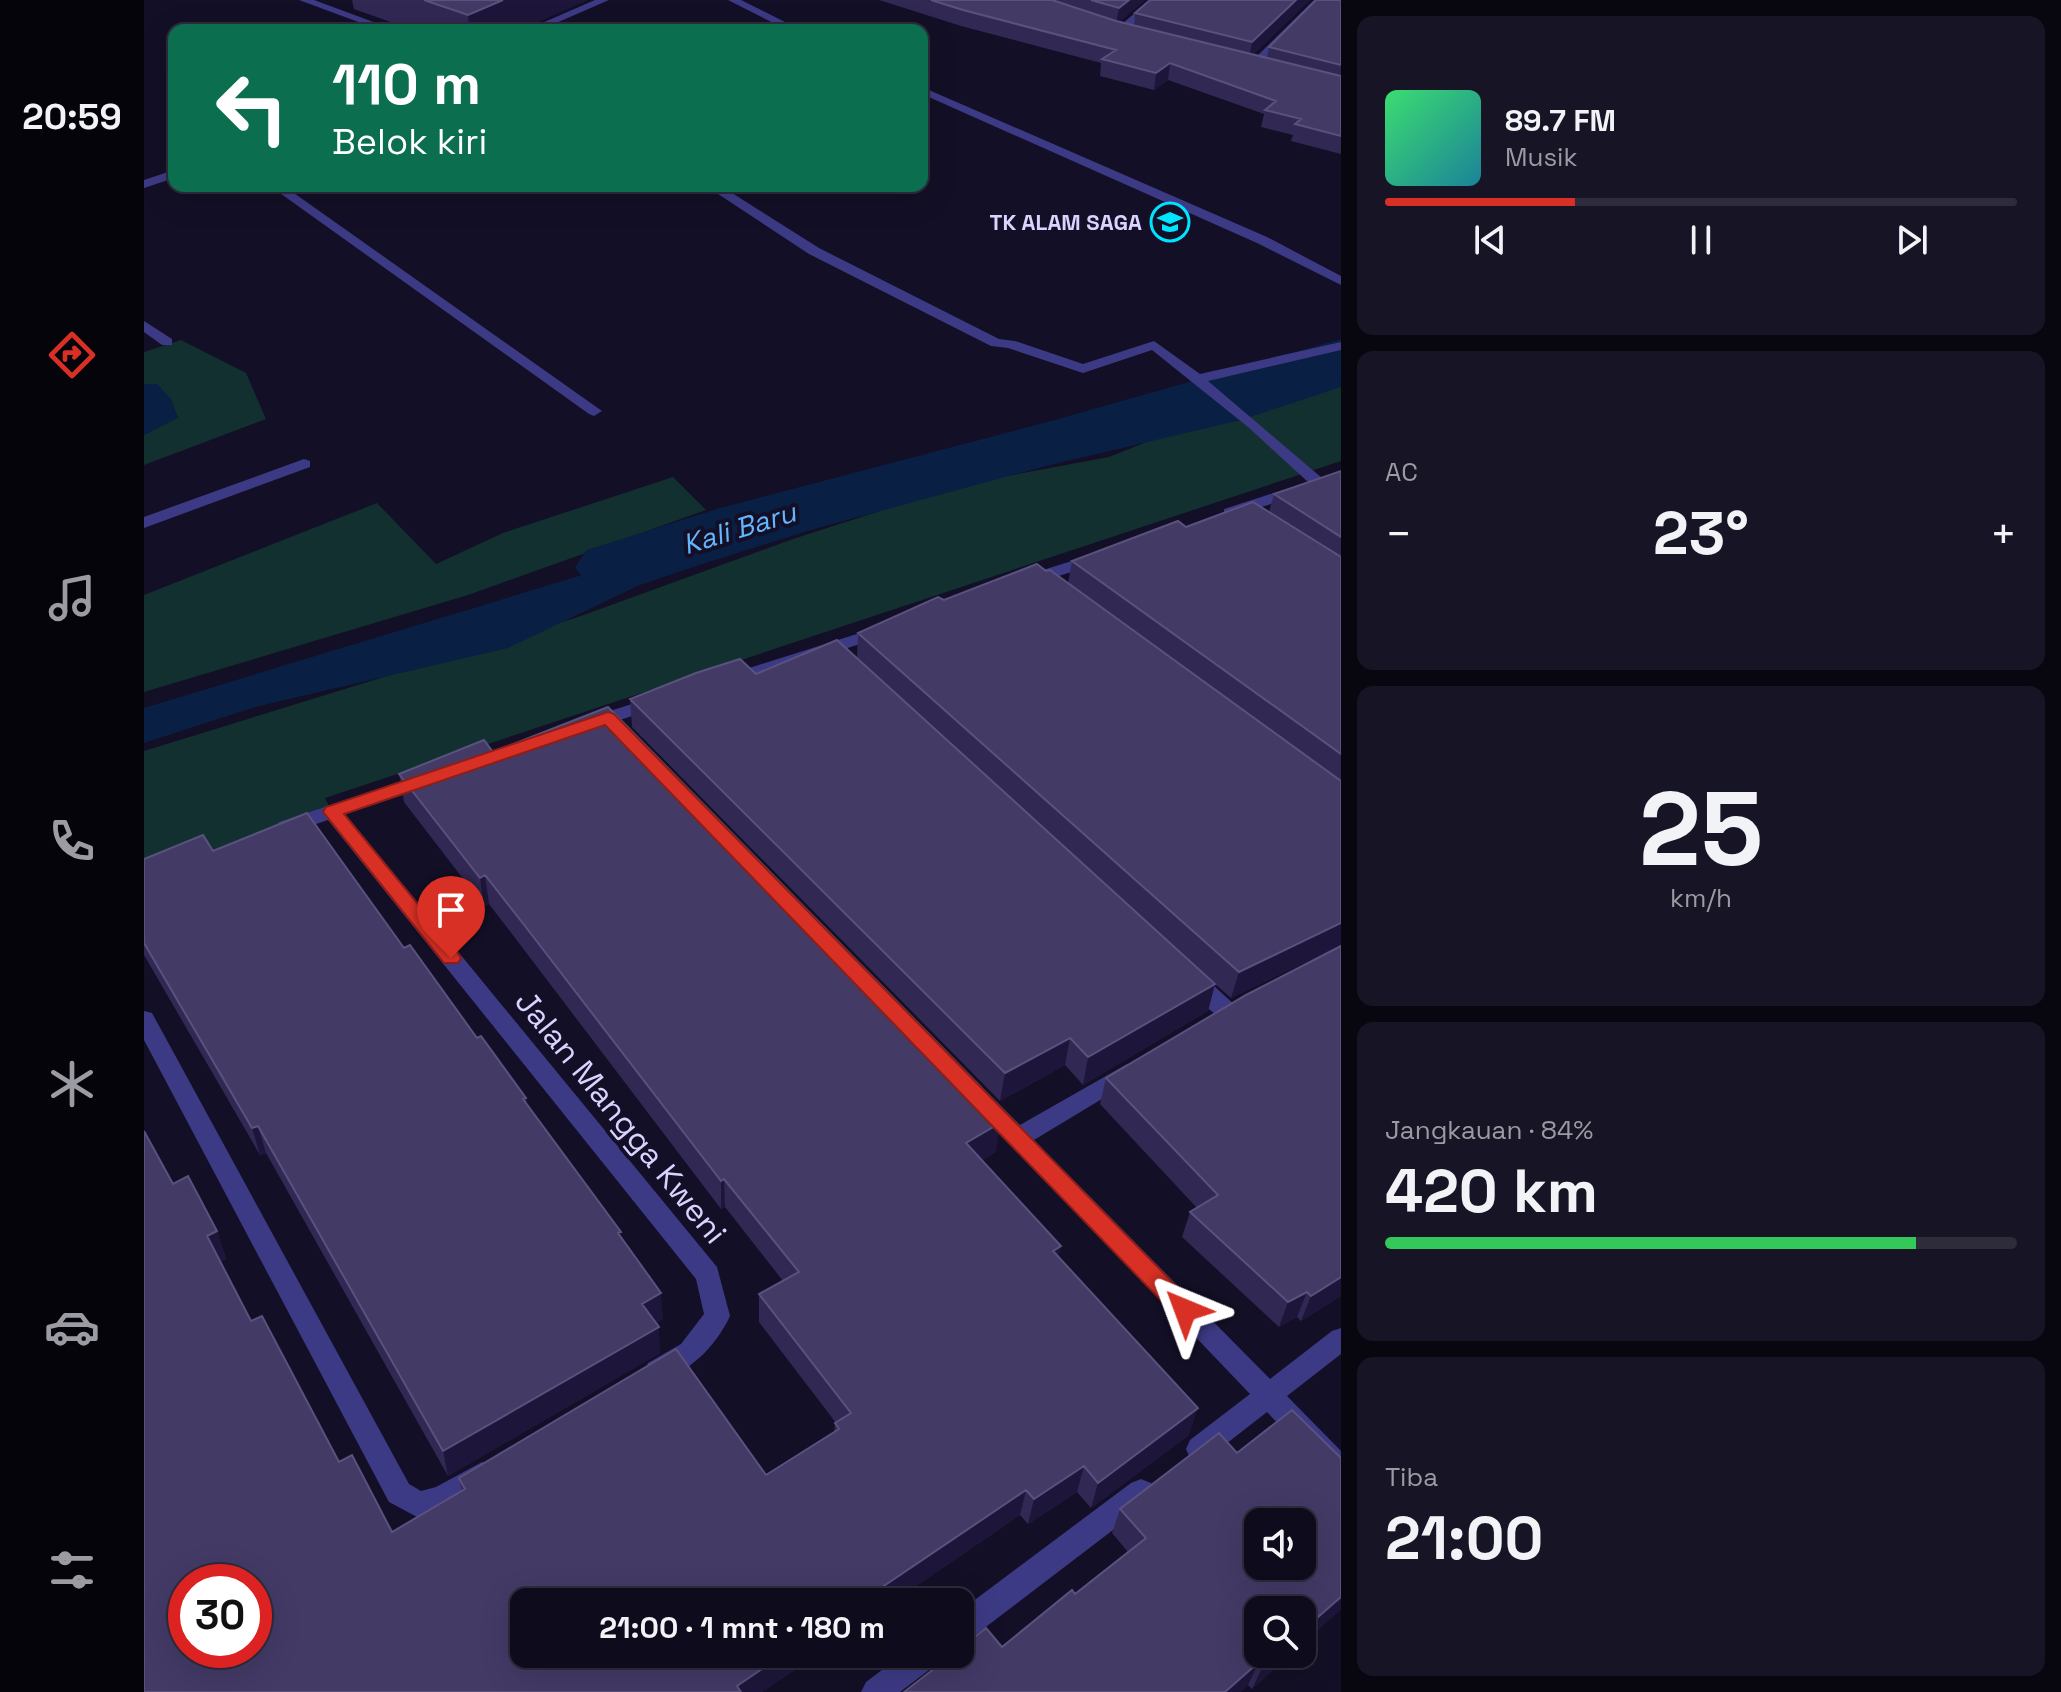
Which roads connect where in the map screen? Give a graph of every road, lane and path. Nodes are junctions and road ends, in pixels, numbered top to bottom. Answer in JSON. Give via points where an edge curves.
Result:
{"nodes":[{"id":1,"x":304,"y":0,"type":"edge"},
{"id":2,"x":604,"y":0,"type":"edge"},
{"id":3,"x":733,"y":0,"type":"edge"},
{"id":4,"x":1156,"y":0,"type":"edge"},
{"id":5,"x":1320,"y":0,"type":"edge"},
{"id":6,"x":373,"y":24,"type":"edge"},
{"id":7,"x":546,"y":24,"type":"edge"},
{"id":8,"x":783,"y":24,"type":"edge"},
{"id":9,"x":1104,"y":27,"type":"edge"},
{"id":10,"x":1119,"y":32,"type":"junction"},
{"id":11,"x":1134,"y":36,"type":"edge"},
{"id":12,"x":1237,"y":63,"type":"edge"},
{"id":13,"x":1252,"y":67,"type":"junction"},
{"id":14,"x":1266,"y":71,"type":"edge"},
{"id":15,"x":928,"y":93,"type":"edge"},
{"id":16,"x":168,"y":176,"type":"edge"},
{"id":17,"x":144,"y":184,"type":"edge"},
{"id":18,"x":284,"y":192,"type":"edge"},
{"id":19,"x":721,"y":192,"type":"edge"},
{"id":20,"x":1341,"y":281,"type":"edge"},
{"id":21,"x":144,"y":325,"type":"edge"},
{"id":22,"x":167,"y":342,"type":"dead end"},
{"id":23,"x":1341,"y":346,"type":"edge"},
{"id":24,"x":1199,"y":379,"type":"junction"},
{"id":25,"x":594,"y":411,"type":"dead end"},
{"id":26,"x":304,"y":464,"type":"dead end"},
{"id":27,"x":1341,"y":477,"type":"edge"},
{"id":28,"x":1318,"y":483,"type":"junction"},
{"id":29,"x":1237,"y":510,"type":"junction"},
{"id":30,"x":1208,"y":520,"type":"edge"},
{"id":31,"x":144,"y":523,"type":"edge"},
{"id":32,"x":1254,"y":523,"type":"edge"},
{"id":33,"x":1109,"y":554,"type":"edge"},
{"id":34,"x":1009,"y":588,"type":"edge"},
{"id":35,"x":905,"y":623,"type":"edge"},
{"id":36,"x":712,"y":685,"type":"edge"},
{"id":37,"x":682,"y":695,"type":"edge"},
{"id":38,"x":608,"y":718,"type":"junction"},
{"id":39,"x":579,"y":727,"type":"edge"},
{"id":40,"x":630,"y":740,"type":"edge"},
{"id":41,"x":448,"y":772,"type":"edge"},
{"id":42,"x":332,"y":812,"type":"junction"},
{"id":43,"x":274,"y":831,"type":"edge"},
{"id":44,"x":1182,"y":971,"type":"edge"},
{"id":45,"x":1229,"y":1014,"type":"edge"},
{"id":46,"x":144,"y":1019,"type":"edge"},
{"id":47,"x":1150,"y":1060,"type":"edge"},
{"id":48,"x":950,"y":1069,"type":"edge"},
{"id":49,"x":1017,"y":1138,"type":"junction"},
{"id":50,"x":1341,"y":1339,"type":"edge"},
{"id":51,"x":638,"y":1383,"type":"edge"},
{"id":52,"x":1269,"y":1396,"type":"junction"},
{"id":53,"x":507,"y":1460,"type":"edge"},
{"id":54,"x":1183,"y":1461,"type":"edge"},
{"id":55,"x":1341,"y":1470,"type":"edge"},
{"id":56,"x":1158,"y":1480,"type":"edge"},
{"id":57,"x":974,"y":1618,"type":"edge"},
{"id":58,"x":908,"y":1668,"type":"edge"},
{"id":59,"x":876,"y":1692,"type":"edge"}],
"edges":[{"from":1,"to":6,"type":"street"},
{"from":2,"to":7,"type":"street"},
{"from":3,"to":8,"type":"street"},
{"from":4,"to":10,"type":"street"},
{"from":5,"to":13,"type":"street"},
{"from":9,"to":10,"type":"street"},
{"from":10,"to":11,"type":"street"},
{"from":12,"to":13,"type":"street"},
{"from":13,"to":14,"type":"street"},
{"from":15,"to":20,"type":"street","via":[[1262,240]]},
{"from":16,"to":17,"type":"street"},
{"from":18,"to":25,"type":"street"},
{"from":19,"to":24,"type":"street","via":[[814,251],[996,343],[1083,369],[1154,345]]},
{"from":21,"to":22,"type":"street"},
{"from":23,"to":24,"type":"street"},
{"from":24,"to":28,"type":"street"},
{"from":26,"to":31,"type":"street"},
{"from":27,"to":28,"type":"street"},
{"from":28,"to":29,"type":"street"},
{"from":29,"to":30,"type":"street"},
{"from":29,"to":32,"type":"street"},
{"from":33,"to":34,"type":"street","via":[[1044,582]]},
{"from":35,"to":36,"type":"street","via":[[837,654]]},
{"from":37,"to":38,"type":"street"},
{"from":38,"to":39,"type":"street"},
{"from":38,"to":40,"type":"street"},
{"from":41,"to":42,"type":"street"},
{"from":42,"to":43,"type":"street"},
{"from":42,"to":51,"type":"street","name":"Jalan Mangga Kweni","via":[[708,1275],[717,1316],[690,1352]]},
{"from":44,"to":45,"type":"street"},
{"from":46,"to":53,"type":"street","via":[[399,1493],[419,1505],[442,1499]]},
{"from":47,"to":49,"type":"street"},
{"from":48,"to":49,"type":"street"},
{"from":49,"to":52,"type":"street"},
{"from":50,"to":52,"type":"street"},
{"from":52,"to":54,"type":"street"},
{"from":52,"to":55,"type":"street"},
{"from":56,"to":57,"type":"street"},
{"from":58,"to":59,"type":"street"}]}
